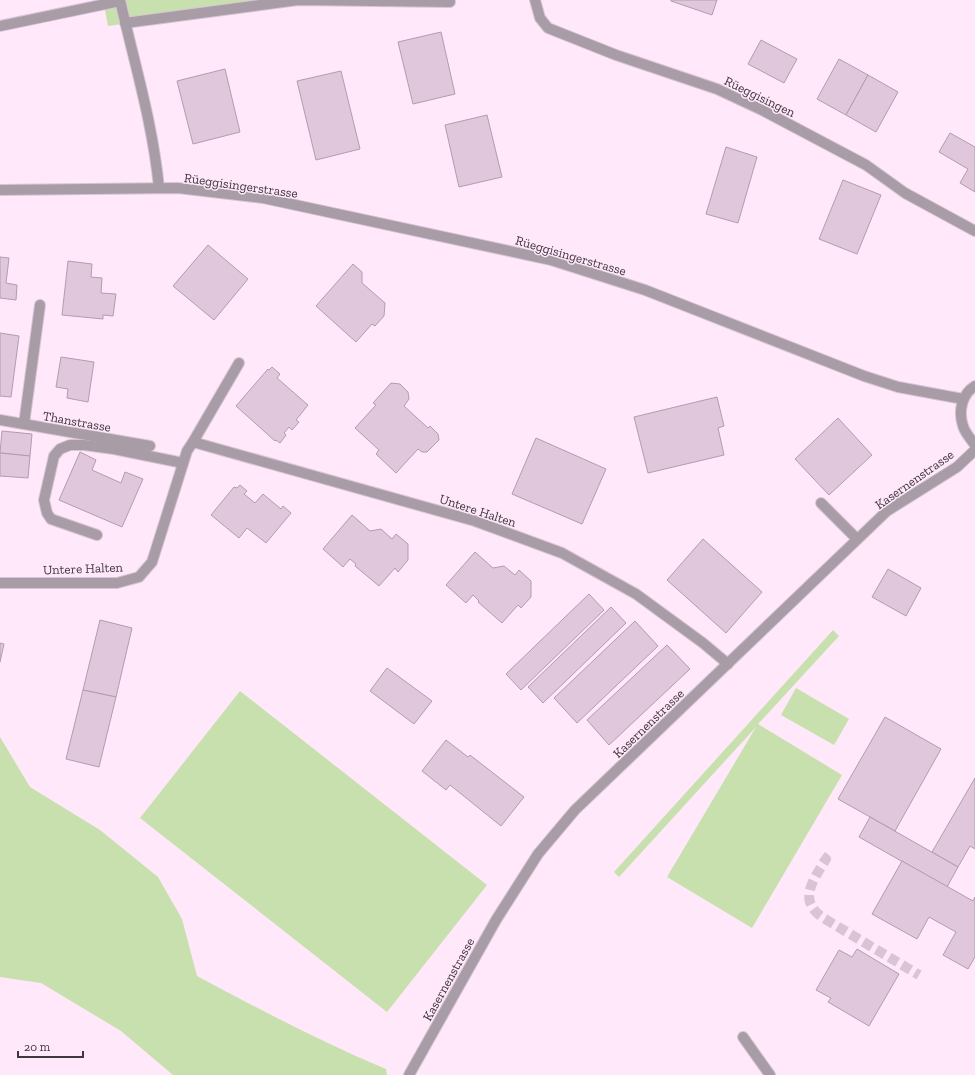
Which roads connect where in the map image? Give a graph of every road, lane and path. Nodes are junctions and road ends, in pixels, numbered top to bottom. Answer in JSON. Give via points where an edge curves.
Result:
{"nodes":[{"id":1,"x":535,"y":0,"type":"edge"},
{"id":2,"x":120,"y":1,"type":"edge"},
{"id":3,"x":450,"y":2,"type":"dead end"},
{"id":4,"x":125,"y":23,"type":"junction"},
{"id":5,"x":0,"y":26,"type":"edge"},
{"id":6,"x":159,"y":188,"type":"junction"},
{"id":7,"x":0,"y":190,"type":"edge"},
{"id":8,"x":975,"y":231,"type":"edge"},
{"id":9,"x":40,"y":306,"type":"dead end"},
{"id":10,"x":239,"y":362,"type":"dead end"},
{"id":11,"x":975,"y":386,"type":"edge"},
{"id":12,"x":963,"y":399,"type":"junction"},
{"id":13,"x":0,"y":420,"type":"edge"},
{"id":14,"x":24,"y":424,"type":"junction"},
{"id":15,"x":193,"y":442,"type":"junction"},
{"id":16,"x":975,"y":445,"type":"edge"},
{"id":17,"x":150,"y":446,"type":"dead end"},
{"id":18,"x":975,"y":450,"type":"edge"},
{"id":19,"x":183,"y":463,"type":"junction"},
{"id":20,"x":821,"y":503,"type":"dead end"},
{"id":21,"x":97,"y":535,"type":"dead end"},
{"id":22,"x":857,"y":539,"type":"junction"},
{"id":23,"x":0,"y":583,"type":"edge"},
{"id":24,"x":728,"y":664,"type":"junction"},
{"id":25,"x":743,"y":1037,"type":"dead end"},
{"id":26,"x":409,"y":1075,"type":"edge"},
{"id":27,"x":770,"y":1075,"type":"edge"}],
"edges":[{"from":1,"to":8,"type":"street","name":"Rüeggisingen","via":[[540,18],[548,28],[616,55],[717,89],[756,107],[866,165],[905,192]]},
{"from":2,"to":4,"type":"street"},
{"from":2,"to":5,"type":"street"},
{"from":3,"to":4,"type":"street","via":[[298,0]]},
{"from":4,"to":6,"type":"street","via":[[149,124]]},
{"from":6,"to":7,"type":"street","name":"Rüeggisingerstrasse"},
{"from":6,"to":12,"type":"street","name":"Rüeggisingerstrasse","via":[[263,198],[551,260],[645,290],[864,376],[898,387]]},
{"from":9,"to":14,"type":"street"},
{"from":10,"to":15,"type":"street","name":"Untere Halten"},
{"from":11,"to":12,"type":"street","via":[[968,390]]},
{"from":12,"to":16,"type":"street","via":[[963,427]]},
{"from":13,"to":14,"type":"street","name":"Thanstrasse"},
{"from":14,"to":17,"type":"street","name":"Thanstrasse"},
{"from":15,"to":19,"type":"street","name":"Untere Halten"},
{"from":15,"to":24,"type":"street","name":"Untere Halten","via":[[475,521],[562,552],[636,594]]},
{"from":18,"to":22,"type":"street","name":"Kasernenstrasse","via":[[957,467],[887,511]]},
{"from":19,"to":21,"type":"street","via":[[84,445],[60,448],[54,456],[44,500],[47,513],[51,519]]},
{"from":19,"to":23,"type":"street","name":"Untere Halten","via":[[152,562],[139,577],[117,583]]},
{"from":20,"to":22,"type":"street"},
{"from":22,"to":24,"type":"street","name":"Kasernenstrasse"},
{"from":24,"to":26,"type":"street","name":"Kasernenstrasse","via":[[576,810],[538,854],[496,920]]},
{"from":25,"to":27,"type":"street"}]}
